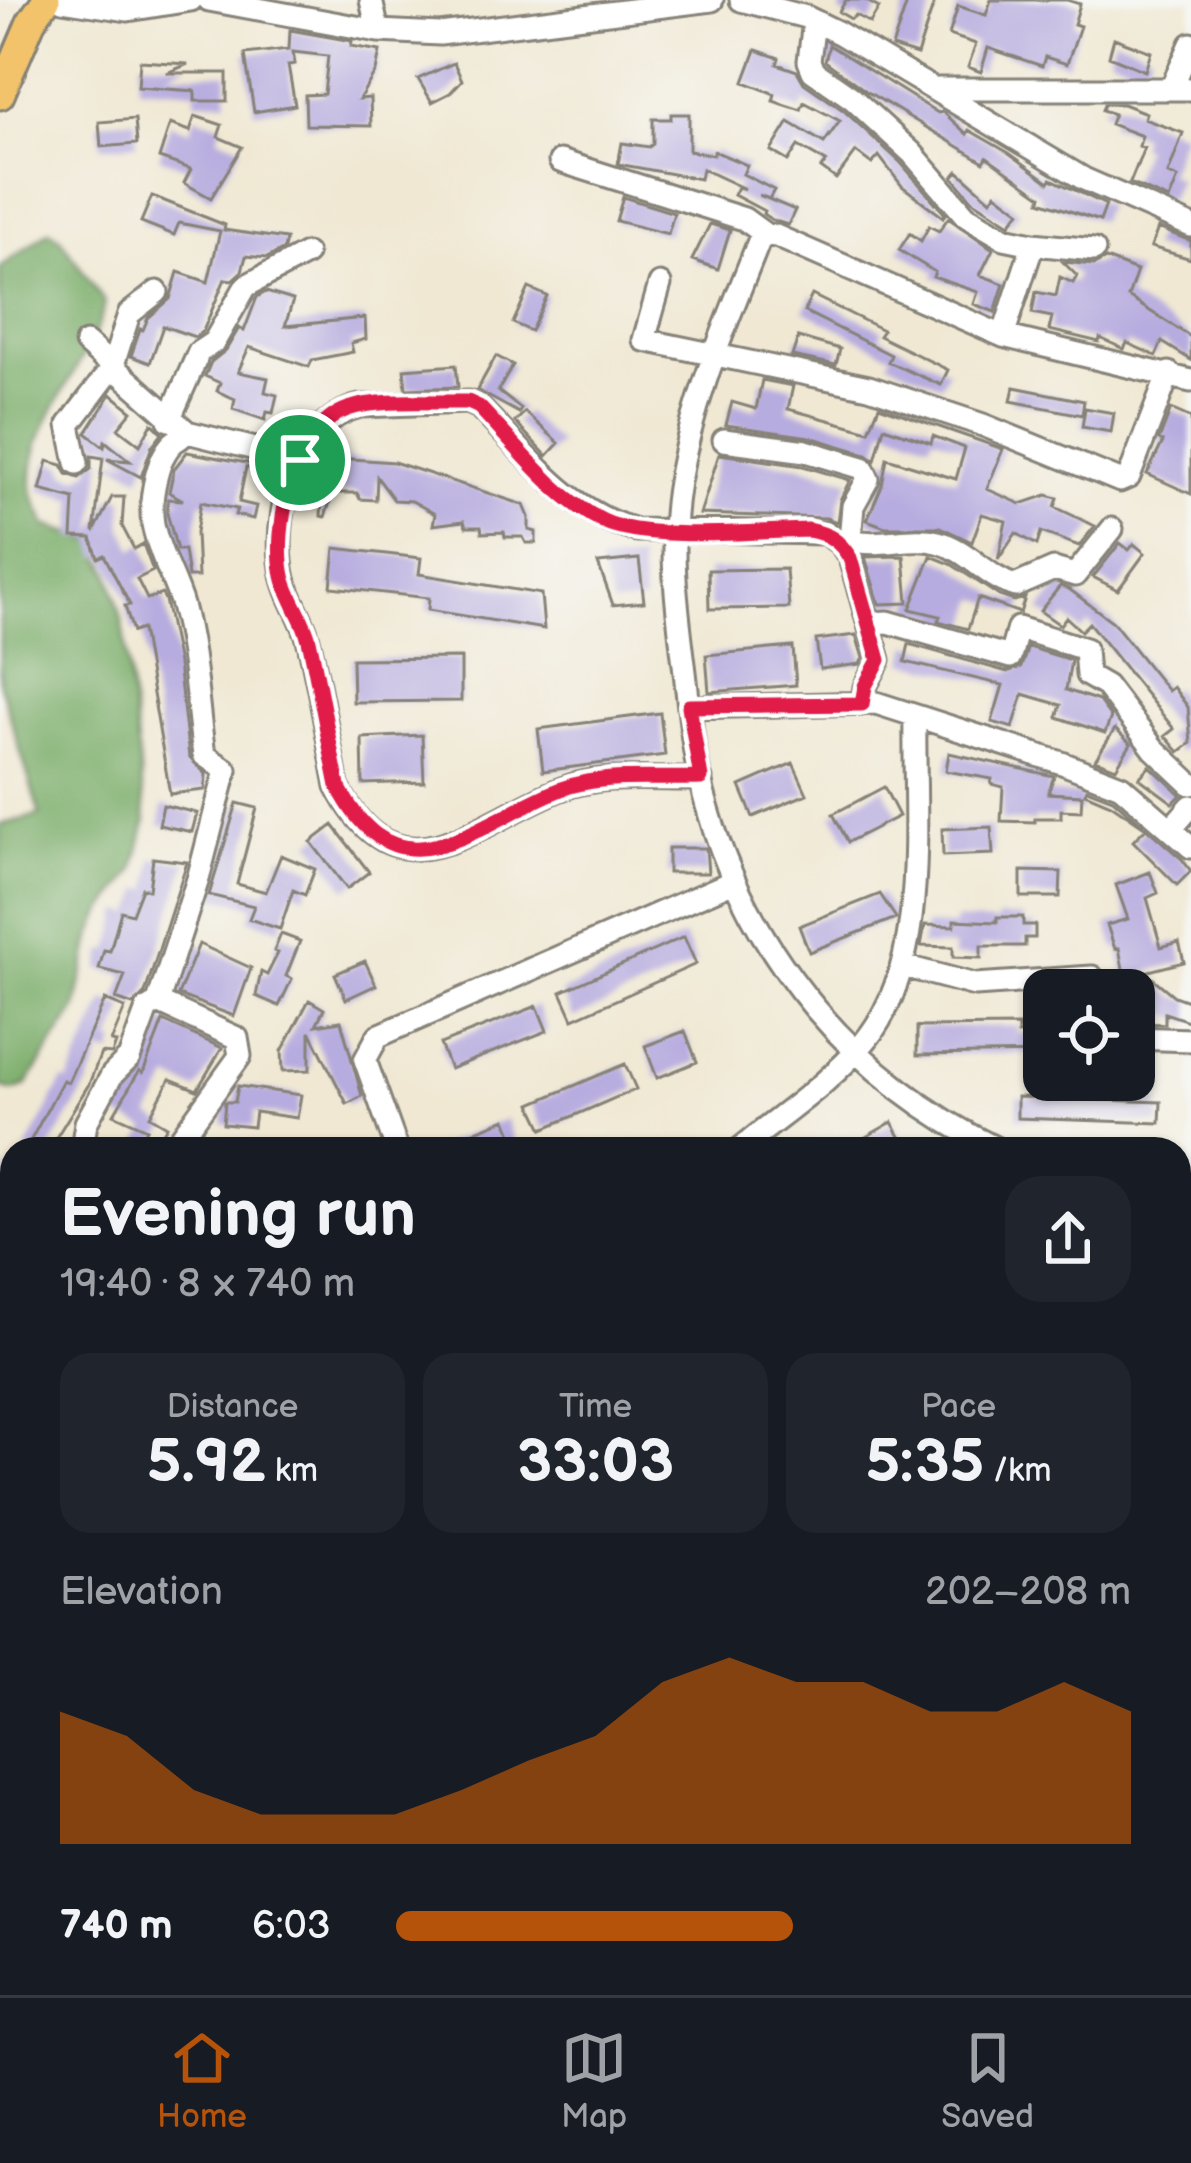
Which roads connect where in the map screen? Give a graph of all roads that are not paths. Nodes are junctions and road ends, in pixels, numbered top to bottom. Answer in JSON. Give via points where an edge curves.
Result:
{"nodes":[{"id":1,"x":46,"y":0,"type":"edge"},
{"id":2,"x":62,"y":0,"type":"edge"},
{"id":3,"x":191,"y":0,"type":"edge"},
{"id":4,"x":209,"y":0,"type":"edge"},
{"id":5,"x":371,"y":0,"type":"edge"},
{"id":6,"x":712,"y":0,"type":"edge"},
{"id":7,"x":741,"y":0,"type":"edge"},
{"id":8,"x":814,"y":21,"type":"junction"},
{"id":9,"x":377,"y":31,"type":"junction"},
{"id":10,"x":1191,"y":44,"type":"edge"},
{"id":11,"x":938,"y":89,"type":"junction"},
{"id":12,"x":1181,"y":89,"type":"edge"},
{"id":13,"x":0,"y":95,"type":"edge"},
{"id":14,"x":560,"y":161,"type":"dead end"},
{"id":15,"x":1191,"y":226,"type":"edge"},
{"id":16,"x":766,"y":235,"type":"junction"},
{"id":17,"x":1033,"y":244,"type":"junction"},
{"id":18,"x":1094,"y":250,"type":"dead end"},
{"id":19,"x":306,"y":254,"type":"dead end"},
{"id":20,"x":660,"y":284,"type":"dead end"},
{"id":21,"x":157,"y":292,"type":"dead end"},
{"id":22,"x":1003,"y":336,"type":"junction"},
{"id":23,"x":86,"y":343,"type":"dead end"},
{"id":24,"x":714,"y":353,"type":"junction"},
{"id":25,"x":112,"y":368,"type":"junction"},
{"id":26,"x":1180,"y":377,"type":"edge"},
{"id":27,"x":174,"y":429,"type":"junction"},
{"id":28,"x":724,"y":440,"type":"dead end"},
{"id":29,"x":300,"y":460,"type":"junction"},
{"id":30,"x":77,"y":463,"type":"dead end"},
{"id":31,"x":1112,"y":529,"type":"dead end"},
{"id":32,"x":675,"y":531,"type":"junction"},
{"id":33,"x":847,"y":544,"type":"junction"},
{"id":34,"x":868,"y":623,"type":"junction"},
{"id":35,"x":862,"y":704,"type":"junction"},
{"id":36,"x":689,"y":706,"type":"junction"},
{"id":37,"x":915,"y":716,"type":"junction"},
{"id":38,"x":701,"y":778,"type":"junction"},
{"id":39,"x":1191,"y":784,"type":"edge"},
{"id":40,"x":1191,"y":806,"type":"edge"},
{"id":41,"x":1171,"y":829,"type":"junction"},
{"id":42,"x":1191,"y":848,"type":"edge"},
{"id":43,"x":734,"y":881,"type":"junction"},
{"id":44,"x":903,"y":966,"type":"junction"},
{"id":45,"x":1023,"y":982,"type":"edge"},
{"id":46,"x":158,"y":1002,"type":"junction"},
{"id":47,"x":1155,"y":1039,"type":"edge"},
{"id":48,"x":1191,"y":1040,"type":"edge"},
{"id":49,"x":856,"y":1053,"type":"junction"},
{"id":50,"x":84,"y":1137,"type":"edge"},
{"id":51,"x":181,"y":1137,"type":"edge"},
{"id":52,"x":393,"y":1137,"type":"edge"},
{"id":53,"x":754,"y":1137,"type":"edge"},
{"id":54,"x":970,"y":1137,"type":"edge"}],
"edges":[{"from":1,"to":13,"type":"main road"},
{"from":2,"to":3,"type":"street","via":[[128,10]]},
{"from":4,"to":9,"type":"street"},
{"from":5,"to":9,"type":"street"},
{"from":6,"to":9,"type":"street","via":[[440,34]]},
{"from":7,"to":8,"type":"street"},
{"from":8,"to":11,"type":"street"},
{"from":8,"to":17,"type":"street","via":[[813,71],[911,153],[966,216]]},
{"from":10,"to":12,"type":"street"},
{"from":11,"to":12,"type":"street"},
{"from":11,"to":15,"type":"street","via":[[1084,179]]},
{"from":14,"to":16,"type":"street","via":[[744,218]]},
{"from":16,"to":22,"type":"street"},
{"from":16,"to":24,"type":"street"},
{"from":17,"to":18,"type":"street"},
{"from":17,"to":22,"type":"street"},
{"from":19,"to":27,"type":"street","via":[[246,286],[214,342],[199,352]]},
{"from":20,"to":24,"type":"street","via":[[644,340]]},
{"from":21,"to":25,"type":"street","via":[[129,314]]},
{"from":22,"to":26,"type":"street"},
{"from":23,"to":25,"type":"street"},
{"from":24,"to":26,"type":"street","via":[[904,398],[1120,481]]},
{"from":24,"to":32,"type":"street","via":[[686,442]]},
{"from":25,"to":27,"type":"street"},
{"from":25,"to":30,"type":"street","via":[[69,425]]},
{"from":27,"to":29,"type":"street"},
{"from":27,"to":46,"type":"street","via":[[153,494],[153,524],[183,607],[204,755],[226,770]]},
{"from":28,"to":33,"type":"street","via":[[863,468],[868,479]]},
{"from":29,"to":32,"type":"street","via":[[326,421],[344,410],[468,402],[579,507],[606,523]]},
{"from":29,"to":38,"type":"street","via":[[284,509],[284,581],[308,635],[338,786],[367,828],[418,849],[450,844],[587,782]]},
{"from":31,"to":33,"type":"street","via":[[1075,575],[1054,569],[1015,586],[935,541]]},
{"from":32,"to":33,"type":"street","via":[[808,530]]},
{"from":32,"to":36,"type":"street"},
{"from":33,"to":34,"type":"street"},
{"from":34,"to":35,"type":"street","via":[[879,660]]},
{"from":34,"to":39,"type":"street","via":[[1010,657],[1018,628],[1085,649],[1087,675],[1106,686]]},
{"from":35,"to":36,"type":"street"},
{"from":35,"to":37,"type":"street"},
{"from":36,"to":38,"type":"street"},
{"from":37,"to":41,"type":"street","via":[[1121,786]]},
{"from":37,"to":44,"type":"street","via":[[912,918]]},
{"from":38,"to":43,"type":"street"},
{"from":40,"to":41,"type":"street"},
{"from":41,"to":42,"type":"street"},
{"from":43,"to":49,"type":"street","via":[[781,964]]},
{"from":43,"to":52,"type":"street","via":[[377,1036],[365,1060]]},
{"from":44,"to":45,"type":"street","via":[[975,985]]},
{"from":44,"to":49,"type":"street","via":[[886,1013]]},
{"from":46,"to":50,"type":"street","via":[[147,1009]]},
{"from":46,"to":51,"type":"street","via":[[237,1038],[240,1056]]},
{"from":47,"to":48,"type":"street"},
{"from":49,"to":53,"type":"street"},
{"from":49,"to":54,"type":"street"}]}
